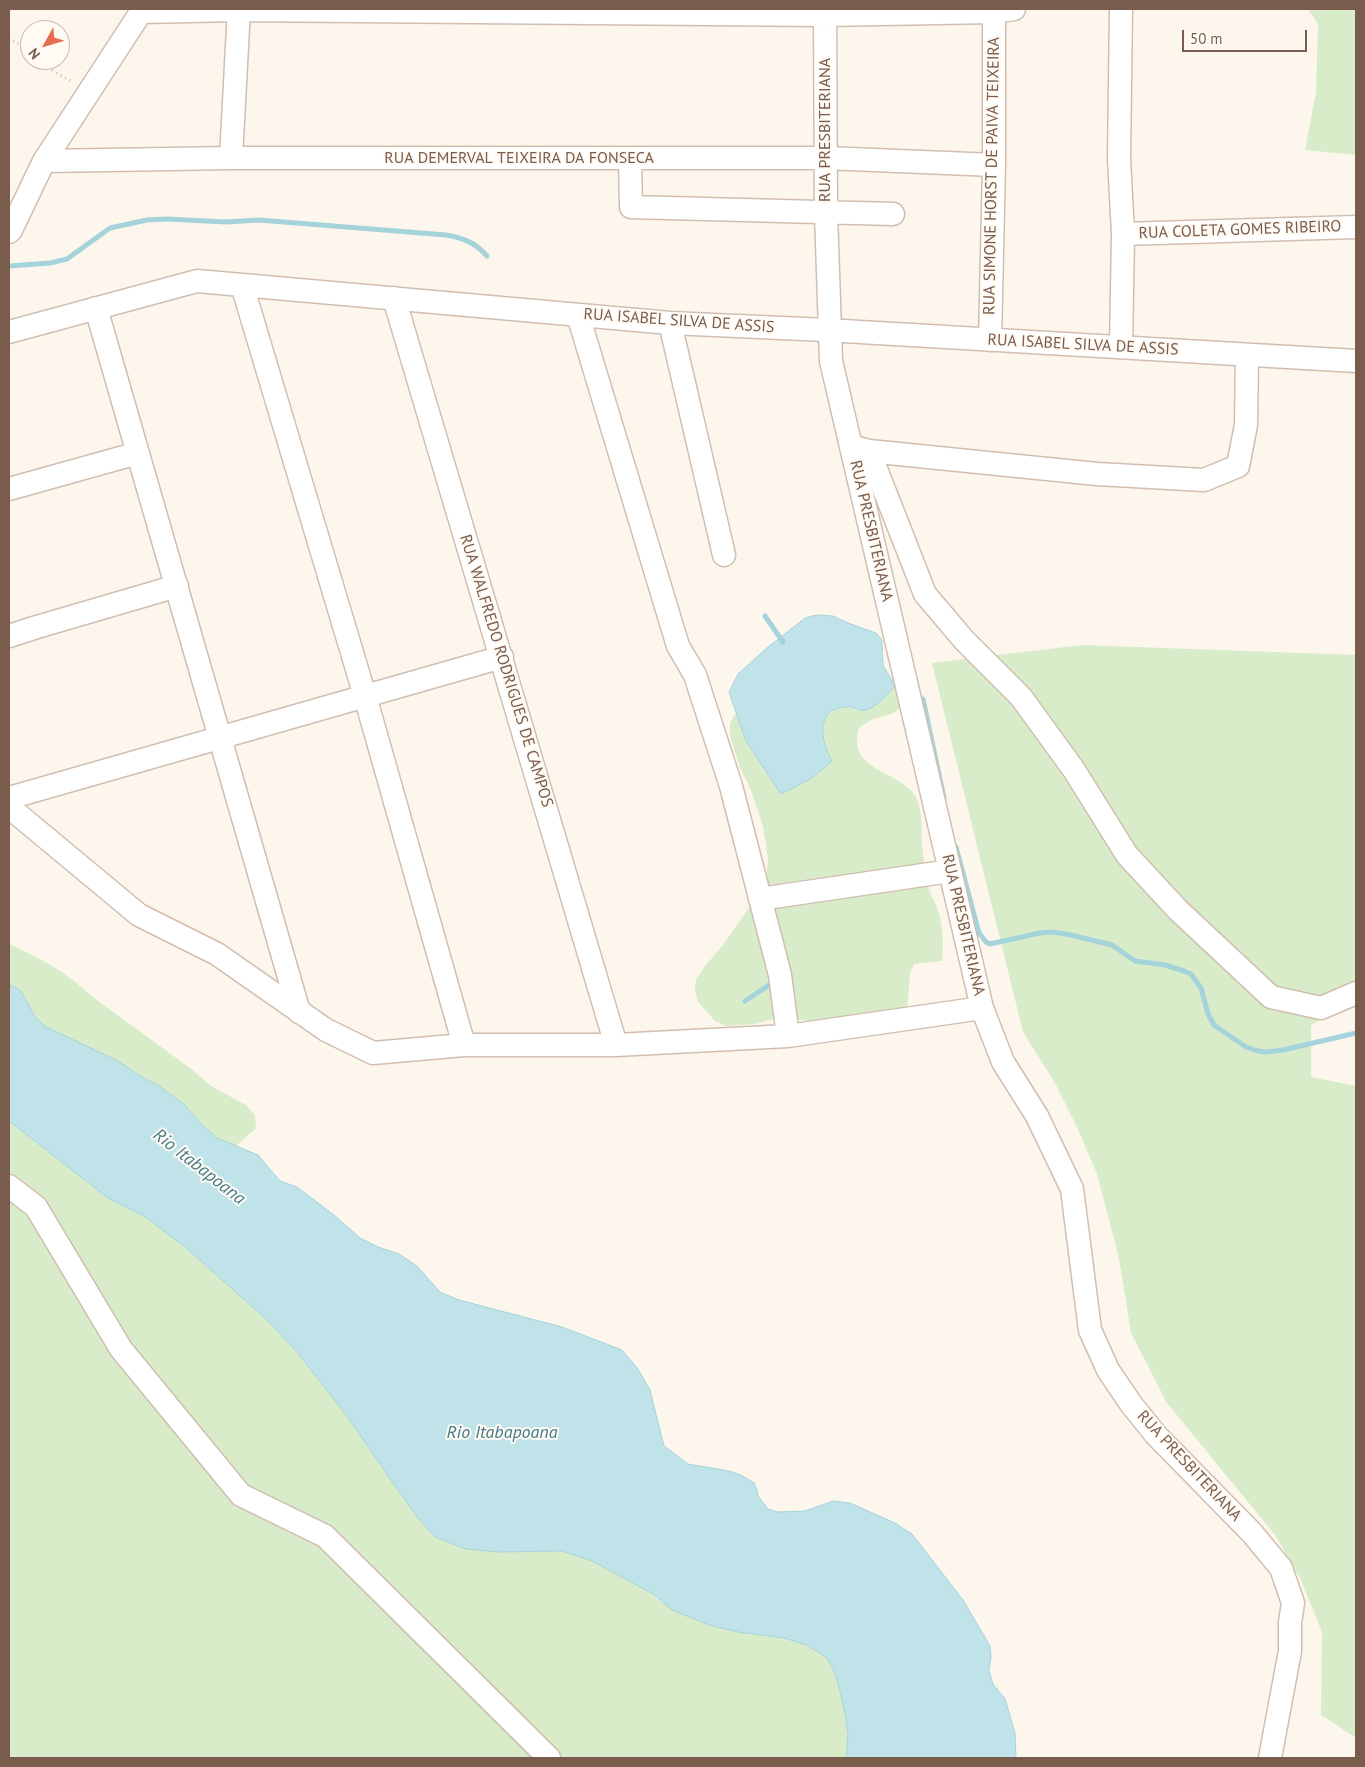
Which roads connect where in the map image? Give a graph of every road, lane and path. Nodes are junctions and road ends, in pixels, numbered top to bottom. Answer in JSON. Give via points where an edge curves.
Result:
{"nodes":[{"id":1,"x":239,"y":9,"type":"edge"},
{"id":2,"x":1121,"y":9,"type":"edge"},
{"id":3,"x":1004,"y":10,"type":"edge"},
{"id":4,"x":825,"y":12,"type":"edge"},
{"id":5,"x":9,"y":38,"type":"edge"},
{"id":6,"x":20,"y":45,"type":"edge"},
{"id":7,"x":52,"y":70,"type":"edge"},
{"id":8,"x":90,"y":90,"type":"junction"},
{"id":9,"x":231,"y":158,"type":"junction"},
{"id":10,"x":630,"y":158,"type":"junction"},
{"id":11,"x":826,"y":158,"type":"junction"},
{"id":12,"x":44,"y":162,"type":"junction"},
{"id":13,"x":994,"y":165,"type":"junction"},
{"id":14,"x":826,"y":213,"type":"junction"},
{"id":15,"x":893,"y":214,"type":"dead end"},
{"id":16,"x":1356,"y":227,"type":"edge"},
{"id":17,"x":9,"y":232,"type":"edge"},
{"id":18,"x":1123,"y":234,"type":"junction"},
{"id":19,"x":242,"y":285,"type":"junction"},
{"id":20,"x":394,"y":298,"type":"junction"},
{"id":21,"x":96,"y":308,"type":"junction"},
{"id":22,"x":578,"y":315,"type":"junction"},
{"id":23,"x":670,"y":323,"type":"junction"},
{"id":24,"x":830,"y":330,"type":"junction"},
{"id":25,"x":9,"y":332,"type":"edge"},
{"id":26,"x":990,"y":340,"type":"junction"},
{"id":27,"x":1121,"y":347,"type":"junction"},
{"id":28,"x":1247,"y":355,"type":"junction"},
{"id":29,"x":1356,"y":361,"type":"edge"},
{"id":30,"x":860,"y":449,"type":"junction"},
{"id":31,"x":138,"y":453,"type":"junction"},
{"id":32,"x":9,"y":488,"type":"edge"},
{"id":33,"x":724,"y":555,"type":"dead end"},
{"id":34,"x":177,"y":586,"type":"junction"},
{"id":35,"x":9,"y":636,"type":"edge"},
{"id":36,"x":502,"y":657,"type":"junction"},
{"id":37,"x":366,"y":696,"type":"junction"},
{"id":38,"x":220,"y":737,"type":"junction"},
{"id":39,"x":9,"y":798,"type":"edge"},
{"id":40,"x":15,"y":812,"type":"edge"},
{"id":41,"x":950,"y":871,"type":"junction"},
{"id":42,"x":760,"y":899,"type":"junction"},
{"id":43,"x":1356,"y":993,"type":"edge"},
{"id":44,"x":982,"y":1008,"type":"junction"},
{"id":45,"x":298,"y":1012,"type":"junction"},
{"id":46,"x":788,"y":1036,"type":"junction"},
{"id":47,"x":464,"y":1045,"type":"junction"},
{"id":48,"x":616,"y":1045,"type":"junction"},
{"id":49,"x":9,"y":1186,"type":"edge"},
{"id":50,"x":548,"y":1758,"type":"edge"},
{"id":51,"x":1270,"y":1758,"type":"edge"}],
"edges":[{"from":1,"to":4,"type":"street"},
{"from":1,"to":8,"type":"street","via":[[141,12]]},
{"from":1,"to":9,"type":"street"},
{"from":2,"to":18,"type":"street","via":[[1119,158]]},
{"from":3,"to":4,"type":"street"},
{"from":3,"to":13,"type":"street","name":"RUA SIMONE HORST DE PAIVA TEIXEIRA"},
{"from":4,"to":11,"type":"street","name":"RUA PRESBITERIANA"},
{"from":5,"to":6,"type":"path"},
{"from":7,"to":8,"type":"path"},
{"from":8,"to":12,"type":"street"},
{"from":9,"to":10,"type":"street","name":"RUA DEMERVAL TEIXEIRA DA FONSECA"},
{"from":9,"to":12,"type":"street","name":"RUA DEMERVAL TEIXEIRA DA FONSECA"},
{"from":10,"to":11,"type":"street","name":"RUA DEMERVAL TEIXEIRA DA FONSECA"},
{"from":10,"to":14,"type":"street","via":[[631,207]]},
{"from":11,"to":13,"type":"street","name":"RUA DEMERVAL TEIXEIRA DA FONSECA"},
{"from":11,"to":14,"type":"street","name":"RUA PRESBITERIANA"},
{"from":12,"to":17,"type":"street"},
{"from":13,"to":26,"type":"street","name":"RUA SIMONE HORST DE PAIVA TEIXEIRA"},
{"from":14,"to":15,"type":"street"},
{"from":14,"to":24,"type":"street","name":"RUA PRESBITERIANA"},
{"from":16,"to":18,"type":"street","name":"RUA COLETA GOMES RIBEIRO"},
{"from":18,"to":27,"type":"street"},
{"from":19,"to":20,"type":"street","name":"RUA ISABEL SILVA DE ASSIS"},
{"from":19,"to":21,"type":"street","name":"RUA ISABEL SILVA DE ASSIS","via":[[197,281]]},
{"from":19,"to":37,"type":"street"},
{"from":20,"to":22,"type":"street","name":"RUA ISABEL SILVA DE ASSIS"},
{"from":20,"to":36,"type":"street","name":"RUA WALFREDO RODRIGUES DE CAMPOS"},
{"from":21,"to":25,"type":"street","name":"RUA ISABEL SILVA DE ASSIS"},
{"from":21,"to":31,"type":"street"},
{"from":22,"to":23,"type":"street","name":"RUA ISABEL SILVA DE ASSIS"},
{"from":22,"to":42,"type":"street","via":[[678,646],[695,675],[731,786]]},
{"from":23,"to":24,"type":"street","name":"RUA ISABEL SILVA DE ASSIS"},
{"from":23,"to":33,"type":"street"},
{"from":24,"to":26,"type":"street","name":"RUA ISABEL SILVA DE ASSIS"},
{"from":24,"to":30,"type":"street","name":"RUA PRESBITERIANA","via":[[831,361]]},
{"from":26,"to":27,"type":"street","name":"RUA ISABEL SILVA DE ASSIS"},
{"from":27,"to":28,"type":"street","name":"RUA ISABEL SILVA DE ASSIS"},
{"from":28,"to":29,"type":"street","name":"RUA ISABEL SILVA DE ASSIS"},
{"from":28,"to":30,"type":"street","via":[[1246,424],[1238,466],[1204,480],[1097,474]]},
{"from":30,"to":41,"type":"street","name":"RUA PRESBITERIANA"},
{"from":30,"to":43,"type":"street","via":[[925,594],[964,640],[1021,696],[1074,770],[1127,855],[1178,910],[1271,997],[1321,1008]]},
{"from":31,"to":32,"type":"street"},
{"from":31,"to":34,"type":"street"},
{"from":34,"to":35,"type":"street"},
{"from":34,"to":38,"type":"street"},
{"from":36,"to":37,"type":"street"},
{"from":36,"to":48,"type":"street","name":"RUA WALFREDO RODRIGUES DE CAMPOS"},
{"from":37,"to":38,"type":"street"},
{"from":37,"to":47,"type":"street"},
{"from":38,"to":39,"type":"street"},
{"from":38,"to":45,"type":"street"},
{"from":40,"to":45,"type":"street","via":[[139,915],[217,954]]},
{"from":41,"to":42,"type":"street"},
{"from":41,"to":44,"type":"street","name":"RUA PRESBITERIANA"},
{"from":42,"to":46,"type":"street","via":[[780,975]]},
{"from":44,"to":46,"type":"street"},
{"from":44,"to":51,"type":"street","name":"RUA PRESBITERIANA","via":[[1002,1062],[1036,1116],[1072,1189],[1090,1330],[1108,1370],[1156,1435],[1252,1533],[1281,1568],[1293,1603],[1290,1651]]},
{"from":45,"to":47,"type":"street","via":[[373,1053]]},
{"from":46,"to":48,"type":"street"},
{"from":47,"to":48,"type":"street"},
{"from":49,"to":50,"type":"street","via":[[36,1207],[121,1349],[241,1495],[325,1536]]}]}
